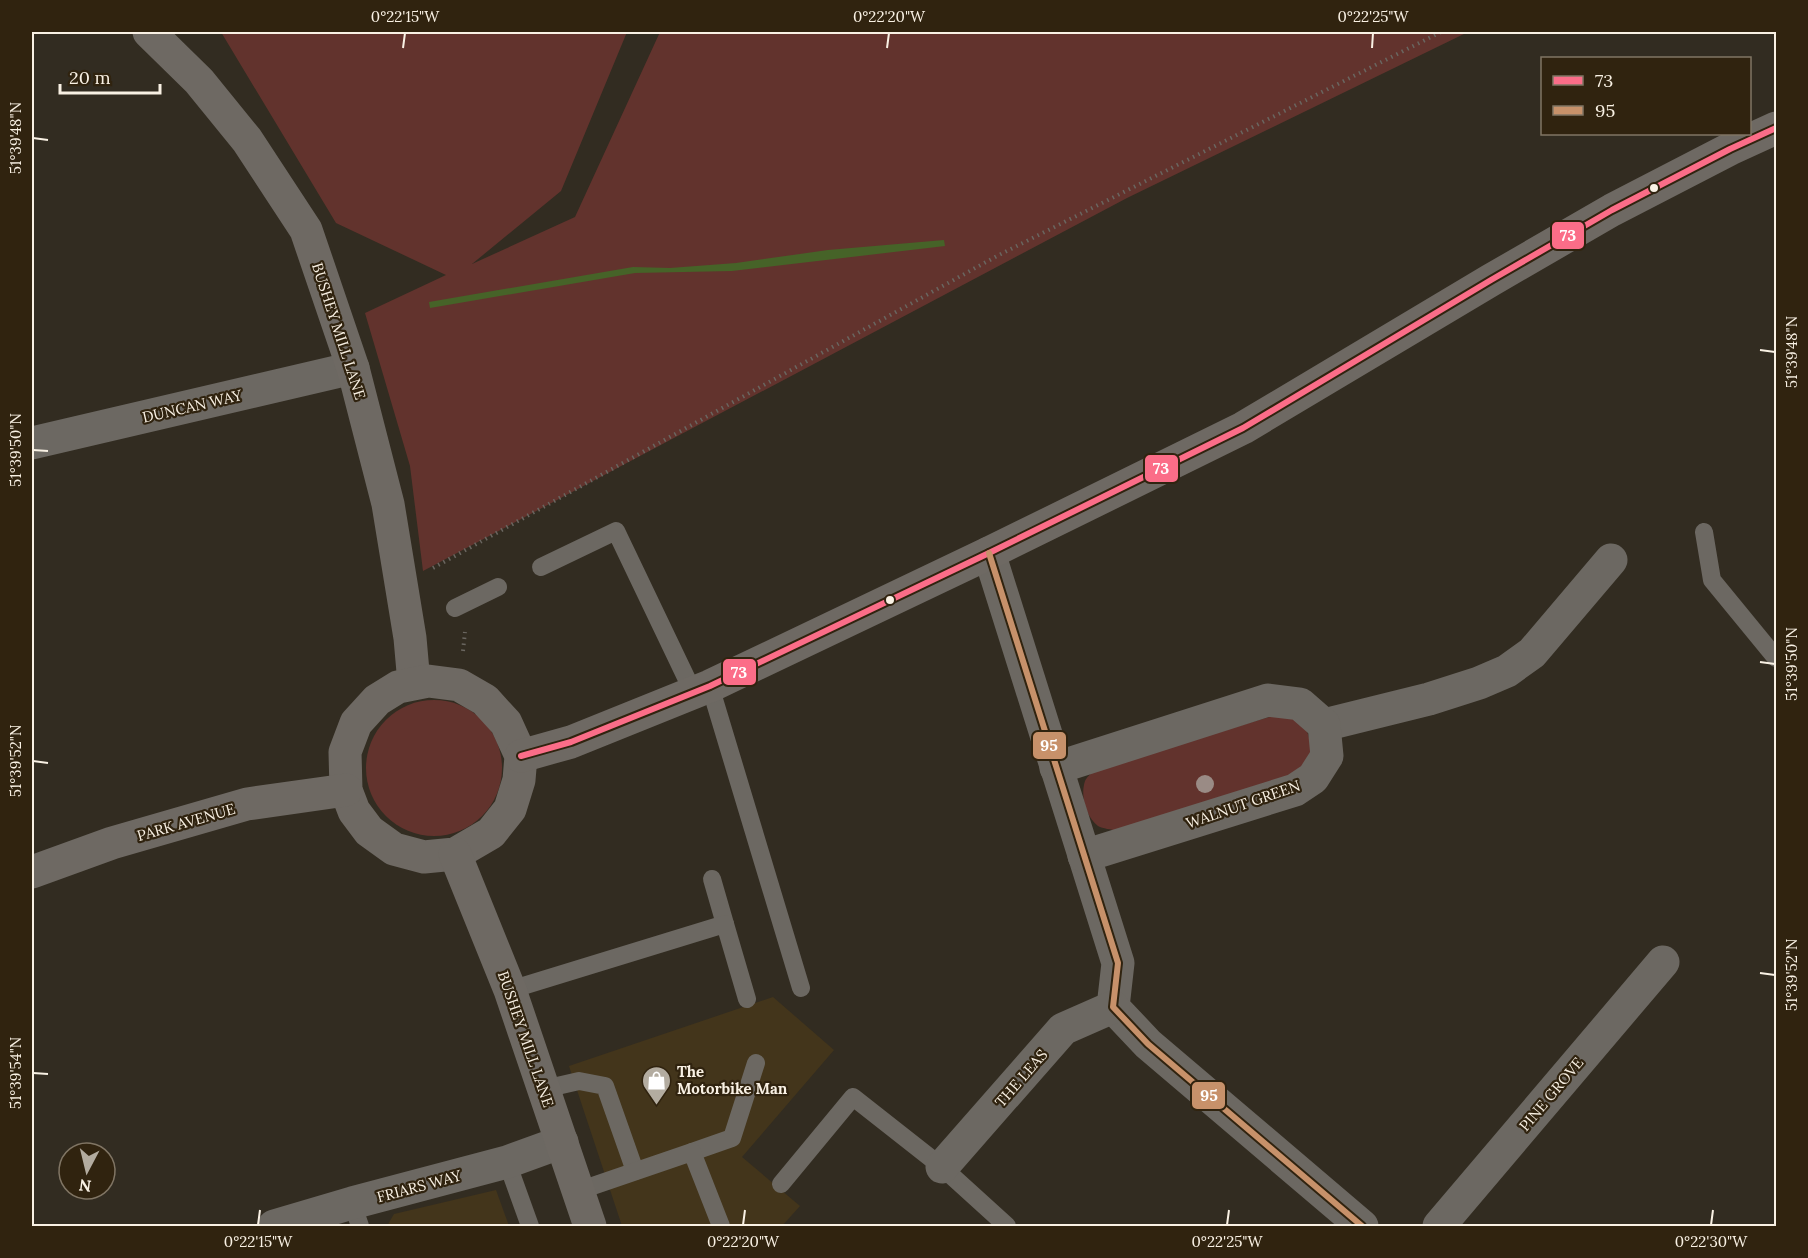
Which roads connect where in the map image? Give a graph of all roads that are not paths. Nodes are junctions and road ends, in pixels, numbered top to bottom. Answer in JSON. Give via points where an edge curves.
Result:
{"nodes":[{"id":1,"x":149,"y":32,"type":"edge"},
{"id":2,"x":1776,"y":128,"type":"edge"},
{"id":3,"x":353,"y":368,"type":"junction"},
{"id":4,"x":32,"y":443,"type":"edge"},
{"id":5,"x":1704,"y":532,"type":"dead end"},
{"id":6,"x":989,"y":552,"type":"junction"},
{"id":7,"x":1611,"y":560,"type":"dead end"},
{"id":8,"x":542,"y":567,"type":"dead end"},
{"id":9,"x":498,"y":587,"type":"dead end"},
{"id":10,"x":462,"y":605,"type":"road end"},
{"id":11,"x":1776,"y":657,"type":"edge"},
{"id":12,"x":414,"y":683,"type":"junction"},
{"id":13,"x":701,"y":689,"type":"junction"},
{"id":14,"x":1324,"y":725,"type":"junction"},
{"id":15,"x":521,"y":756,"type":"junction"},
{"id":16,"x":1056,"y":768,"type":"junction"},
{"id":17,"x":346,"y":790,"type":"junction"},
{"id":18,"x":455,"y":854,"type":"junction"},
{"id":19,"x":1084,"y":856,"type":"junction"},
{"id":20,"x":32,"y":872,"type":"edge"},
{"id":21,"x":712,"y":879,"type":"dead end"},
{"id":22,"x":725,"y":924,"type":"junction"},
{"id":23,"x":1664,"y":962,"type":"dead end"},
{"id":24,"x":801,"y":988,"type":"dead end"},
{"id":25,"x":510,"y":990,"type":"junction"},
{"id":26,"x":747,"y":999,"type":"dead end"},
{"id":27,"x":1113,"y":1007,"type":"junction"},
{"id":28,"x":756,"y":1063,"type":"dead end"},
{"id":29,"x":544,"y":1089,"type":"junction"},
{"id":30,"x":562,"y":1142,"type":"junction"},
{"id":31,"x":692,"y":1152,"type":"junction"},
{"id":32,"x":507,"y":1162,"type":"junction"},
{"id":33,"x":942,"y":1167,"type":"junction"},
{"id":34,"x":635,"y":1171,"type":"junction"},
{"id":35,"x":781,"y":1184,"type":"dead end"},
{"id":36,"x":578,"y":1191,"type":"junction"},
{"id":37,"x":356,"y":1215,"type":"edge"},
{"id":38,"x":1007,"y":1226,"type":"edge"},
{"id":39,"x":274,"y":1227,"type":"edge"},
{"id":40,"x":530,"y":1227,"type":"edge"},
{"id":41,"x":590,"y":1227,"type":"edge"},
{"id":42,"x":721,"y":1227,"type":"edge"},
{"id":43,"x":1362,"y":1227,"type":"edge"},
{"id":44,"x":1438,"y":1227,"type":"edge"}],
"edges":[{"from":1,"to":3,"type":"street","name":"BUSHEY MILL LANE","via":[[199,81],[247,140],[306,230]]},
{"from":2,"to":6,"type":"street","via":[[1612,210],[1243,428]]},
{"from":3,"to":4,"type":"street","name":"DUNCAN WAY"},
{"from":3,"to":12,"type":"street","name":"BUSHEY MILL LANE","via":[[388,504]]},
{"from":5,"to":11,"type":"lane","via":[[1713,580]]},
{"from":6,"to":13,"type":"street"},
{"from":6,"to":16,"type":"street"},
{"from":7,"to":14,"type":"street","via":[[1532,653],[1507,671],[1430,699]]},
{"from":8,"to":13,"type":"lane","via":[[616,531]]},
{"from":9,"to":10,"type":"lane"},
{"from":12,"to":15,"type":"street","via":[[459,685],[485,700],[506,723]]},
{"from":12,"to":17,"type":"street","via":[[376,700],[356,723],[345,752]]},
{"from":13,"to":15,"type":"street","via":[[570,742]]},
{"from":13,"to":24,"type":"lane"},
{"from":14,"to":16,"type":"street","via":[[1300,704],[1268,700]]},
{"from":14,"to":19,"type":"street","name":"WALNUT GREEN","via":[[1327,756],[1313,778],[1296,790]]},
{"from":15,"to":18,"type":"street","via":[[510,809],[491,833]]},
{"from":16,"to":19,"type":"street"},
{"from":17,"to":18,"type":"street","via":[[354,811],[369,831],[394,849],[424,857]]},
{"from":17,"to":20,"type":"street","name":"PARK AVENUE","via":[[246,804],[112,843]]},
{"from":18,"to":25,"type":"street","name":"BUSHEY MILL LANE"},
{"from":19,"to":27,"type":"street","via":[[1118,963]]},
{"from":21,"to":22,"type":"lane"},
{"from":22,"to":25,"type":"lane"},
{"from":22,"to":26,"type":"lane"},
{"from":23,"to":44,"type":"street","name":"PINE GROVE"},
{"from":25,"to":29,"type":"street","name":"BUSHEY MILL LANE"},
{"from":27,"to":33,"type":"street","name":"THE LEAS","via":[[1064,1029]]},
{"from":27,"to":43,"type":"street","via":[[1148,1044]]},
{"from":28,"to":31,"type":"lane","via":[[732,1138]]},
{"from":29,"to":30,"type":"street","name":"BUSHEY MILL LANE"},
{"from":29,"to":34,"type":"lane","via":[[579,1081],[605,1086]]},
{"from":30,"to":32,"type":"street","name":"FRIARS WAY"},
{"from":30,"to":36,"type":"street","name":"BUSHEY MILL LANE"},
{"from":31,"to":34,"type":"lane"},
{"from":31,"to":42,"type":"lane"},
{"from":32,"to":37,"type":"street","name":"FRIARS WAY"},
{"from":32,"to":40,"type":"lane"},
{"from":33,"to":35,"type":"lane","via":[[853,1097]]},
{"from":33,"to":38,"type":"lane"},
{"from":34,"to":36,"type":"lane"},
{"from":36,"to":41,"type":"street","name":"BUSHEY MILL LANE"},
{"from":37,"to":39,"type":"street","name":"FRIARS WAY"}]}
